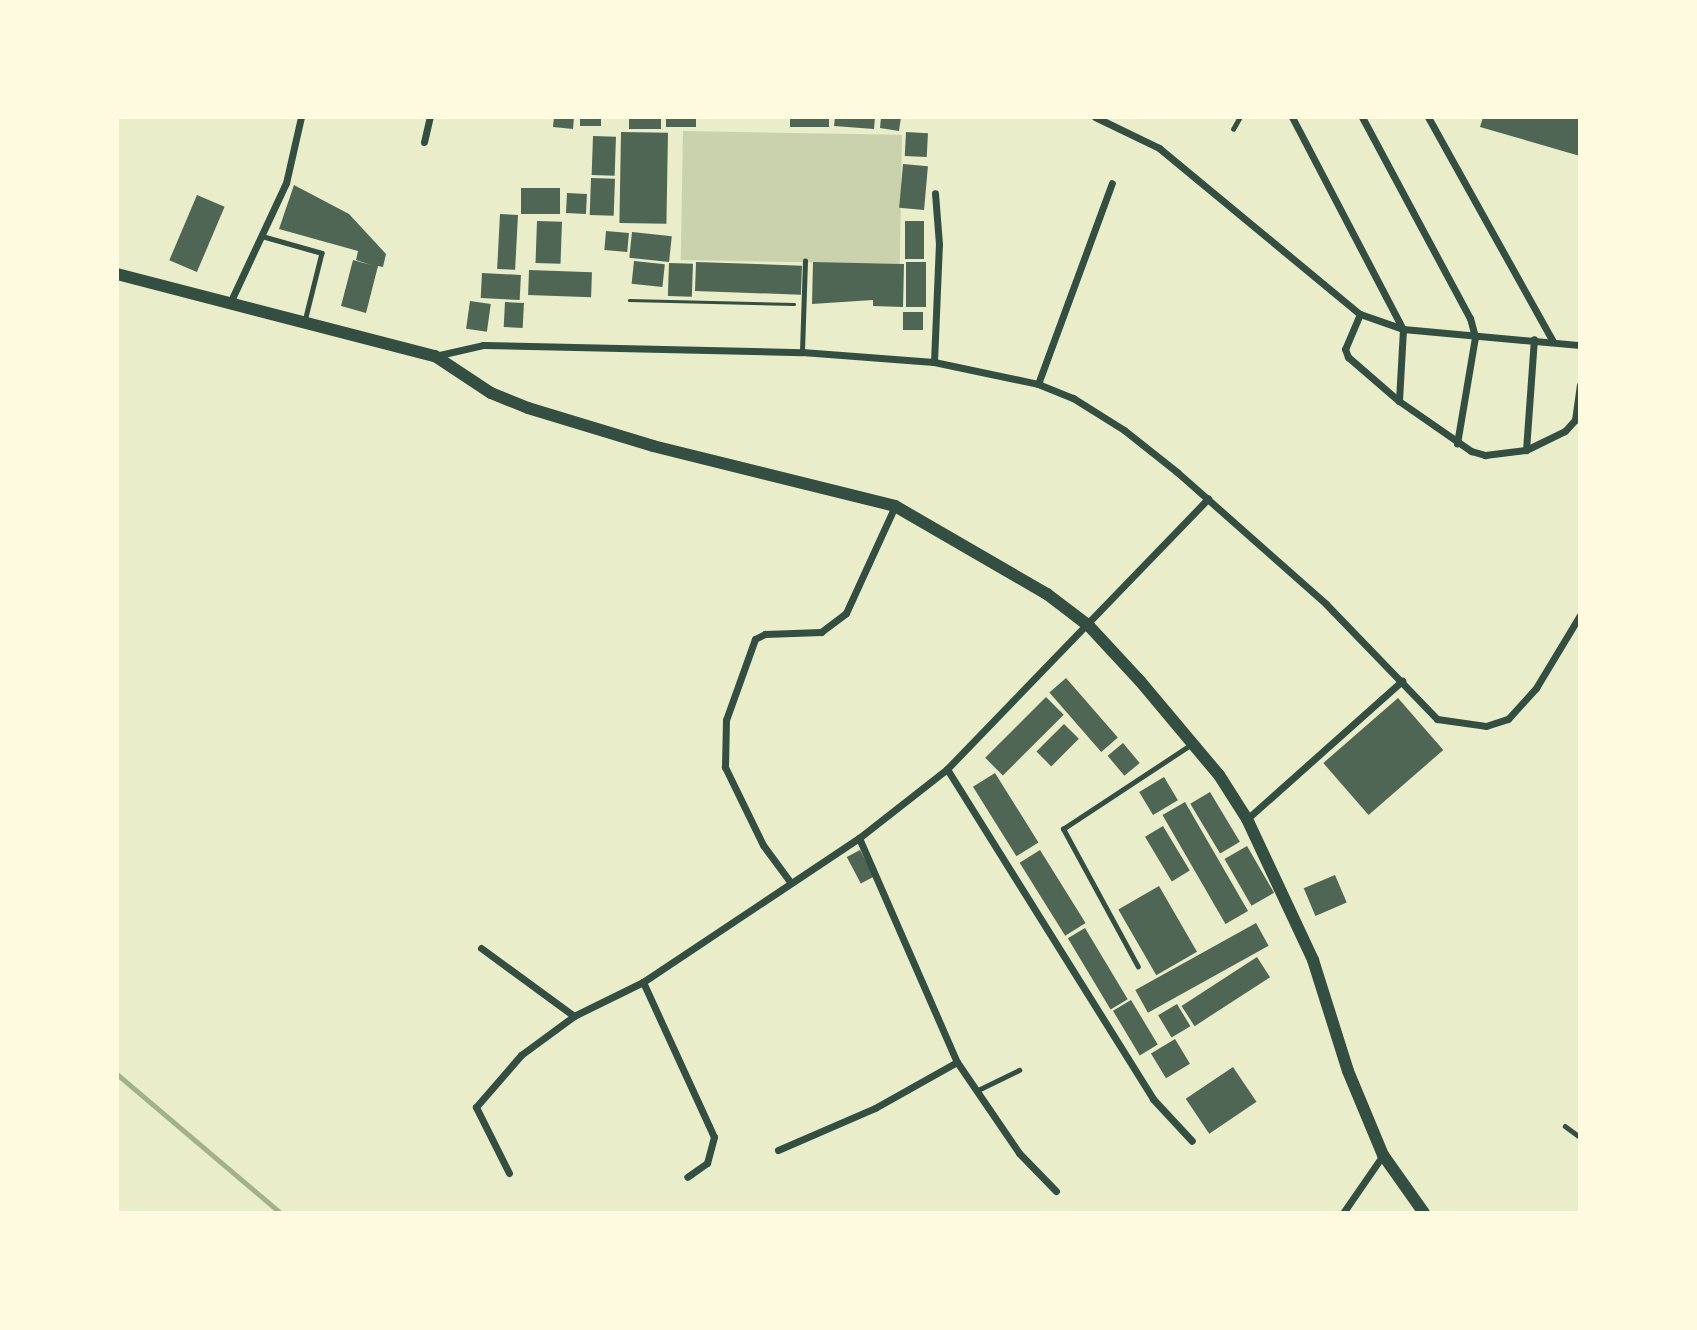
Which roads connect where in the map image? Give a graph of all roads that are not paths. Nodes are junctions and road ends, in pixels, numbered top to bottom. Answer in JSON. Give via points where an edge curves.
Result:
{"nodes":[{"id":1,"x":301,"y":117,"type":"edge"},
{"id":2,"x":430,"y":117,"type":"edge"},
{"id":3,"x":1096,"y":117,"type":"edge"},
{"id":4,"x":1240,"y":117,"type":"edge"},
{"id":5,"x":1292,"y":117,"type":"edge"},
{"id":6,"x":1362,"y":117,"type":"edge"},
{"id":7,"x":1428,"y":117,"type":"edge"},
{"id":8,"x":1233,"y":129,"type":"dead end"},
{"id":9,"x":424,"y":142,"type":"dead end"},
{"id":10,"x":1112,"y":183,"type":"dead end"},
{"id":11,"x":936,"y":193,"type":"dead end"},
{"id":12,"x":262,"y":236,"type":"junction"},
{"id":13,"x":805,"y":261,"type":"dead end"},
{"id":14,"x":117,"y":274,"type":"edge"},
{"id":15,"x":229,"y":306,"type":"junction"},
{"id":16,"x":1360,"y":314,"type":"junction"},
{"id":17,"x":304,"y":325,"type":"junction"},
{"id":18,"x":1403,"y":328,"type":"junction"},
{"id":19,"x":1475,"y":337,"type":"junction"},
{"id":20,"x":1534,"y":339,"type":"junction"},
{"id":21,"x":1552,"y":340,"type":"junction"},
{"id":22,"x":1580,"y":345,"type":"edge"},
{"id":23,"x":802,"y":352,"type":"junction"},
{"id":24,"x":435,"y":356,"type":"junction"},
{"id":25,"x":934,"y":362,"type":"junction"},
{"id":26,"x":1038,"y":384,"type":"junction"},
{"id":27,"x":1580,"y":385,"type":"edge"},
{"id":28,"x":1399,"y":401,"type":"junction"},
{"id":29,"x":1457,"y":443,"type":"junction"},
{"id":30,"x":1526,"y":450,"type":"junction"},
{"id":31,"x":1208,"y":499,"type":"junction"},
{"id":32,"x":895,"y":506,"type":"junction"},
{"id":33,"x":1580,"y":615,"type":"edge"},
{"id":34,"x":1089,"y":626,"type":"junction"},
{"id":35,"x":1402,"y":681,"type":"junction"},
{"id":36,"x":1193,"y":743,"type":"junction"},
{"id":37,"x":947,"y":769,"type":"junction"},
{"id":38,"x":1247,"y":818,"type":"junction"},
{"id":39,"x":859,"y":838,"type":"junction"},
{"id":40,"x":791,"y":883,"type":"junction"},
{"id":41,"x":481,"y":948,"type":"dead end"},
{"id":42,"x":1138,"y":967,"type":"dead end"},
{"id":43,"x":643,"y":982,"type":"junction"},
{"id":44,"x":574,"y":1016,"type":"junction"},
{"id":45,"x":957,"y":1062,"type":"junction"},
{"id":46,"x":1019,"y":1070,"type":"dead end"},
{"id":47,"x":975,"y":1091,"type":"junction"},
{"id":48,"x":1565,"y":1126,"type":"dead end"},
{"id":49,"x":1580,"y":1137,"type":"edge"},
{"id":50,"x":1192,"y":1141,"type":"dead end"},
{"id":51,"x":778,"y":1150,"type":"dead end"},
{"id":52,"x":1383,"y":1155,"type":"junction"},
{"id":53,"x":509,"y":1173,"type":"dead end"},
{"id":54,"x":687,"y":1177,"type":"dead end"},
{"id":55,"x":1056,"y":1191,"type":"dead end"},
{"id":56,"x":1343,"y":1213,"type":"edge"},
{"id":57,"x":1424,"y":1213,"type":"edge"}],
"edges":[{"from":1,"to":12,"type":"street","via":[[286,183]]},
{"from":2,"to":9,"type":"street"},
{"from":3,"to":16,"type":"street","via":[[1159,148]]},
{"from":4,"to":8,"type":"lane"},
{"from":5,"to":18,"type":"street"},
{"from":6,"to":19,"type":"street","via":[[1471,318]]},
{"from":7,"to":21,"type":"street"},
{"from":10,"to":26,"type":"street"},
{"from":11,"to":25,"type":"street","via":[[939,244]]},
{"from":12,"to":15,"type":"street"},
{"from":12,"to":17,"type":"lane","via":[[322,253]]},
{"from":13,"to":23,"type":"lane"},
{"from":14,"to":15,"type":"street"},
{"from":15,"to":17,"type":"street"},
{"from":16,"to":18,"type":"street"},
{"from":16,"to":28,"type":"street","via":[[1345,349],[1348,357]]},
{"from":17,"to":24,"type":"street"},
{"from":18,"to":19,"type":"street"},
{"from":18,"to":28,"type":"street"},
{"from":19,"to":20,"type":"street"},
{"from":19,"to":29,"type":"street"},
{"from":20,"to":21,"type":"street"},
{"from":20,"to":30,"type":"street"},
{"from":21,"to":22,"type":"street"},
{"from":23,"to":24,"type":"street","via":[[483,345]]},
{"from":23,"to":25,"type":"street"},
{"from":24,"to":32,"type":"street","via":[[491,393],[528,408],[653,446]]},
{"from":25,"to":26,"type":"street"},
{"from":26,"to":31,"type":"street","via":[[1073,398],[1124,430]]},
{"from":27,"to":30,"type":"street","via":[[1572,425]]},
{"from":28,"to":29,"type":"street"},
{"from":29,"to":30,"type":"street","via":[[1485,455]]},
{"from":31,"to":34,"type":"street"},
{"from":31,"to":35,"type":"street","via":[[1326,604]]},
{"from":32,"to":34,"type":"street","via":[[1047,594]]},
{"from":32,"to":40,"type":"street","via":[[845,613],[821,632],[765,634],[755,639],[726,720],[725,768],[764,845]]},
{"from":33,"to":35,"type":"street","via":[[1536,688],[1508,719],[1486,726],[1437,719]]},
{"from":34,"to":36,"type":"street"},
{"from":34,"to":37,"type":"street"},
{"from":35,"to":38,"type":"street"},
{"from":36,"to":38,"type":"street"},
{"from":36,"to":42,"type":"lane","via":[[1063,829]]},
{"from":37,"to":39,"type":"street"},
{"from":37,"to":50,"type":"street","via":[[1153,1099]]},
{"from":38,"to":52,"type":"street","via":[[1313,960],[1348,1071]]},
{"from":39,"to":40,"type":"street"},
{"from":39,"to":45,"type":"street"},
{"from":40,"to":43,"type":"street"},
{"from":41,"to":44,"type":"street"},
{"from":43,"to":44,"type":"street"},
{"from":43,"to":54,"type":"street","via":[[714,1137],[707,1163]]},
{"from":44,"to":53,"type":"street","via":[[521,1055],[478,1100],[476,1107]]},
{"from":45,"to":47,"type":"street"},
{"from":45,"to":51,"type":"street","via":[[875,1108]]},
{"from":46,"to":47,"type":"lane"},
{"from":47,"to":55,"type":"street","via":[[1019,1153]]},
{"from":48,"to":49,"type":"lane"},
{"from":52,"to":56,"type":"street"},
{"from":52,"to":57,"type":"street"}]}
